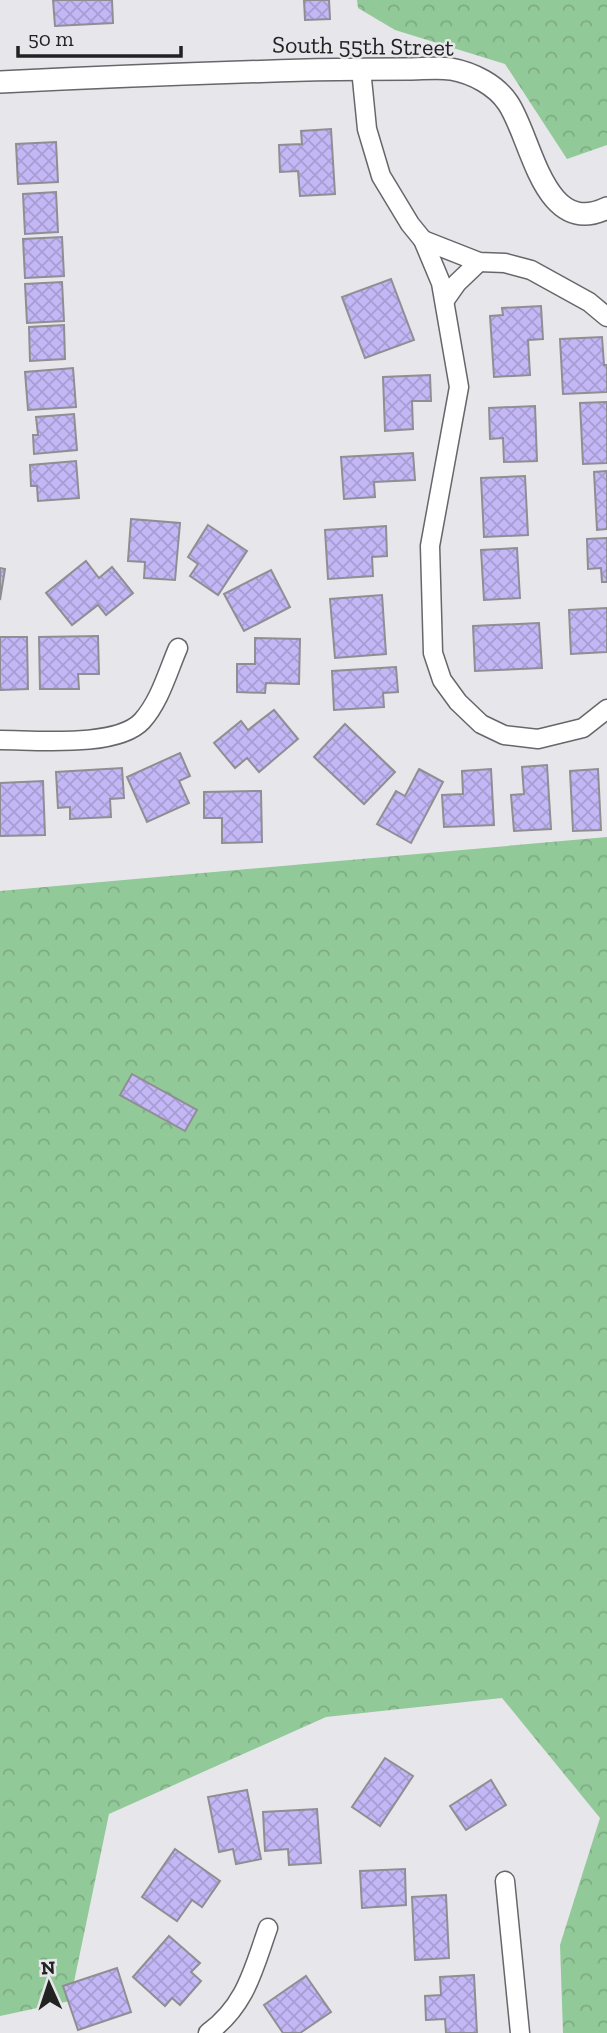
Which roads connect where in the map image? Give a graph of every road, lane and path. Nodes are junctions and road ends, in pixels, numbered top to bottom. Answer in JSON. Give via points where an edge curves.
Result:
{"nodes":[{"id":1,"x":361,"y":69,"type":"junction"},
{"id":2,"x":0,"y":82,"type":"edge"},
{"id":3,"x":607,"y":208,"type":"edge"},
{"id":4,"x":423,"y":240,"type":"junction"},
{"id":5,"x":478,"y":262,"type":"junction"},
{"id":6,"x":445,"y":300,"type":"junction"},
{"id":7,"x":607,"y":317,"type":"edge"},
{"id":8,"x":178,"y":648,"type":"dead end"},
{"id":9,"x":607,"y":709,"type":"edge"},
{"id":10,"x":0,"y":740,"type":"edge"},
{"id":11,"x":505,"y":1881,"type":"dead end"},
{"id":12,"x":268,"y":1928,"type":"dead end"},
{"id":13,"x":208,"y":2033,"type":"edge"},
{"id":14,"x":520,"y":2033,"type":"edge"}],
"edges":[{"from":1,"to":2,"type":"street","name":"South 55th Street"},
{"from":1,"to":3,"type":"street","name":"South 55th Street","via":[[451,69],[493,86],[509,104],[552,196],[576,213]]},
{"from":1,"to":4,"type":"street","via":[[367,129],[381,176]]},
{"from":4,"to":5,"type":"street"},
{"from":4,"to":6,"type":"street"},
{"from":5,"to":6,"type":"street"},
{"from":5,"to":7,"type":"street","via":[[531,270]]},
{"from":6,"to":9,"type":"street","via":[[459,387],[430,546],[433,653],[442,680],[481,724],[504,735],[538,739],[583,728]]},
{"from":8,"to":10,"type":"street","via":[[157,698],[141,722],[120,735]]},
{"from":11,"to":14,"type":"street"},
{"from":12,"to":13,"type":"street","via":[[246,1992],[223,2022]]}]}
